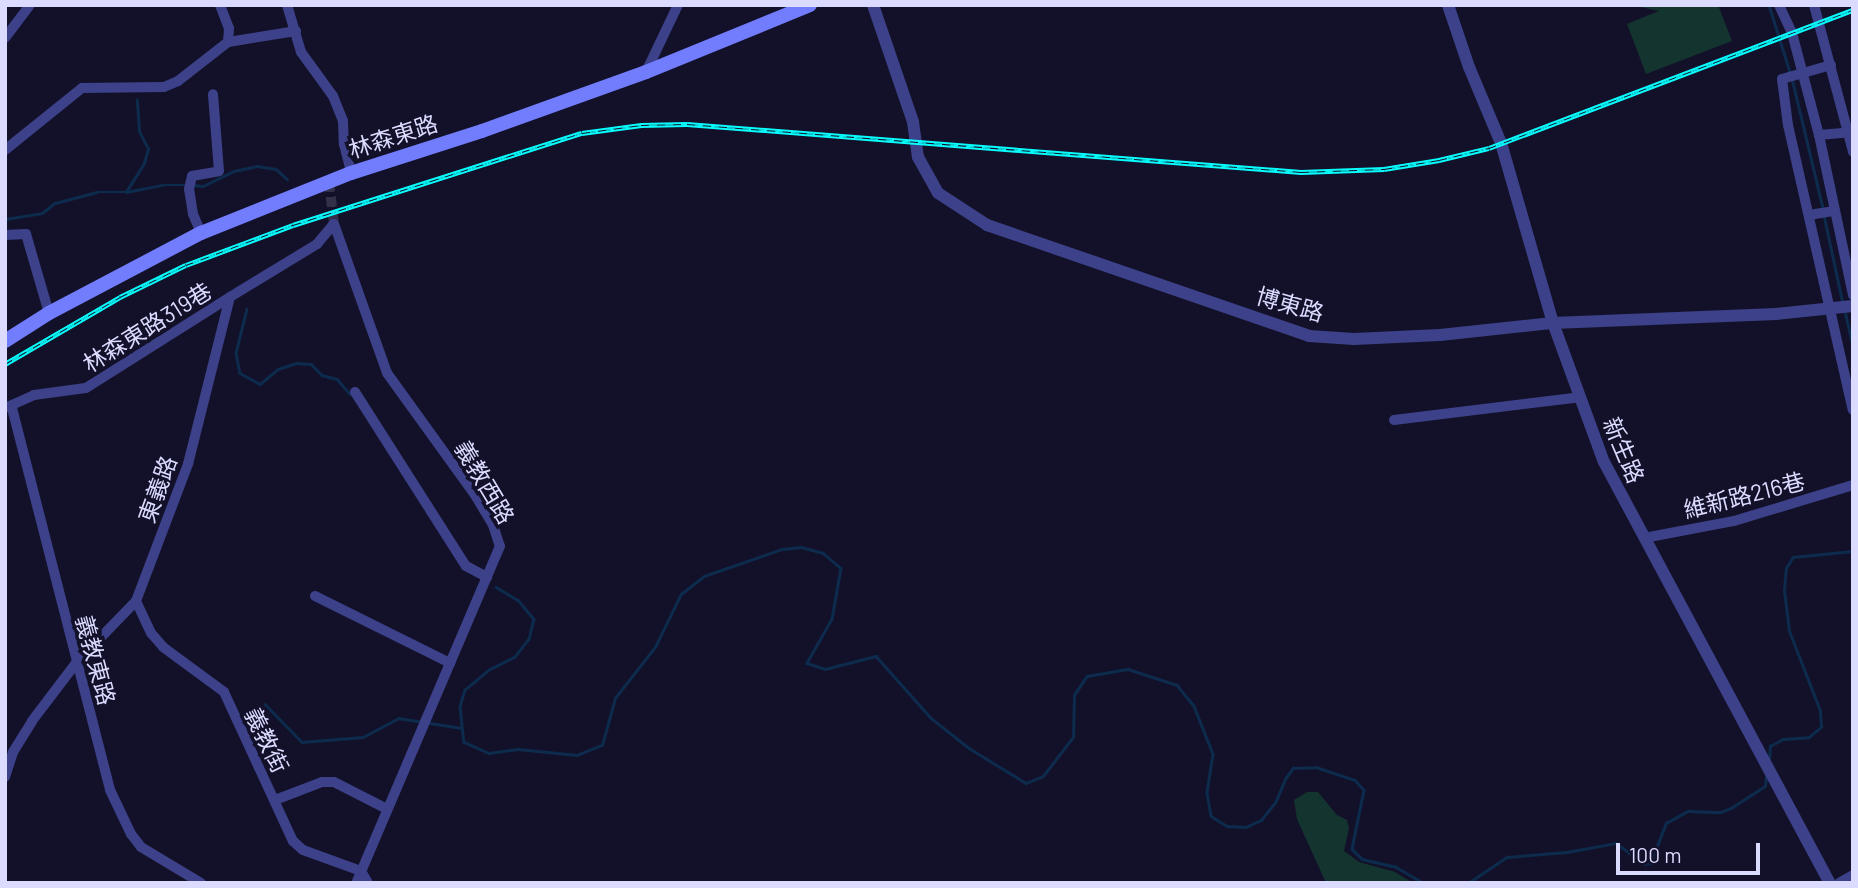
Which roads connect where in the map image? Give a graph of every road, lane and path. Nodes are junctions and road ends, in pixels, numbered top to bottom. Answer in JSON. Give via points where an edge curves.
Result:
{"nodes":[{"id":1,"x":30,"y":5,"type":"edge"},
{"id":2,"x":220,"y":5,"type":"edge"},
{"id":3,"x":287,"y":5,"type":"edge"},
{"id":4,"x":678,"y":5,"type":"edge"},
{"id":5,"x":810,"y":5,"type":"edge"},
{"id":6,"x":873,"y":5,"type":"edge"},
{"id":7,"x":1448,"y":5,"type":"edge"},
{"id":8,"x":1779,"y":5,"type":"edge"},
{"id":9,"x":1814,"y":5,"type":"edge"},
{"id":10,"x":296,"y":31,"type":"junction"},
{"id":11,"x":5,"y":38,"type":"edge"},
{"id":12,"x":228,"y":41,"type":"junction"},
{"id":13,"x":1831,"y":65,"type":"junction"},
{"id":14,"x":646,"y":72,"type":"junction"},
{"id":15,"x":1801,"y":76,"type":"junction"},
{"id":16,"x":213,"y":94,"type":"dead end"},
{"id":17,"x":1850,"y":132,"type":"edge"},
{"id":18,"x":1819,"y":135,"type":"junction"},
{"id":19,"x":5,"y":150,"type":"edge"},
{"id":20,"x":1853,"y":152,"type":"edge"},
{"id":21,"x":351,"y":173,"type":"junction"},
{"id":22,"x":1835,"y":211,"type":"junction"},
{"id":23,"x":1809,"y":215,"type":"junction"},
{"id":24,"x":201,"y":233,"type":"junction"},
{"id":25,"x":5,"y":235,"type":"edge"},
{"id":26,"x":1853,"y":295,"type":"edge"},
{"id":27,"x":230,"y":297,"type":"junction"},
{"id":28,"x":1853,"y":306,"type":"edge"},
{"id":29,"x":1831,"y":308,"type":"junction"},
{"id":30,"x":49,"y":313,"type":"junction"},
{"id":31,"x":1553,"y":323,"type":"junction"},
{"id":32,"x":5,"y":341,"type":"edge"},
{"id":33,"x":355,"y":392,"type":"dead end"},
{"id":34,"x":1580,"y":397,"type":"junction"},
{"id":35,"x":9,"y":408,"type":"edge"},
{"id":36,"x":1853,"y":410,"type":"edge"},
{"id":37,"x":1394,"y":420,"type":"dead end"},
{"id":38,"x":1853,"y":485,"type":"edge"},
{"id":39,"x":1644,"y":538,"type":"junction"},
{"id":40,"x":487,"y":577,"type":"junction"},
{"id":41,"x":315,"y":596,"type":"dead end"},
{"id":42,"x":136,"y":601,"type":"junction"},
{"id":43,"x":76,"y":663,"type":"junction"},
{"id":44,"x":450,"y":663,"type":"junction"},
{"id":45,"x":5,"y":777,"type":"edge"},
{"id":46,"x":275,"y":800,"type":"junction"},
{"id":47,"x":387,"y":809,"type":"junction"},
{"id":48,"x":361,"y":871,"type":"junction"},
{"id":49,"x":1853,"y":875,"type":"edge"},
{"id":50,"x":201,"y":883,"type":"edge"},
{"id":51,"x":356,"y":883,"type":"edge"},
{"id":52,"x":368,"y":883,"type":"edge"},
{"id":53,"x":1830,"y":883,"type":"edge"},
{"id":54,"x":1839,"y":883,"type":"edge"}],
"edges":[{"from":1,"to":11,"type":"street"},
{"from":2,"to":12,"type":"street","via":[[229,28]]},
{"from":3,"to":10,"type":"street"},
{"from":4,"to":14,"type":"street"},
{"from":5,"to":14,"type":"main road","name":"林森東路"},
{"from":6,"to":31,"type":"street","name":"博東路","via":[[913,122],[918,156],[938,193],[987,225],[1309,336],[1440,335]]},
{"from":7,"to":31,"type":"street","name":"新生路","via":[[1501,143]]},
{"from":8,"to":15,"type":"street","via":[[1792,33]]},
{"from":9,"to":13,"type":"street"},
{"from":10,"to":12,"type":"street"},
{"from":10,"to":21,"type":"street","via":[[301,52],[333,96]]},
{"from":12,"to":19,"type":"street","via":[[164,87],[82,88]]},
{"from":13,"to":15,"type":"street"},
{"from":13,"to":17,"type":"street"},
{"from":14,"to":21,"type":"main road","name":"林森東路"},
{"from":15,"to":18,"type":"street"},
{"from":15,"to":23,"type":"street","via":[[1782,79]]},
{"from":16,"to":24,"type":"street","via":[[219,171],[192,176],[190,189]]},
{"from":17,"to":18,"type":"street"},
{"from":17,"to":20,"type":"street"},
{"from":18,"to":22,"type":"street"},
{"from":21,"to":24,"type":"main road","name":"林森東路"},
{"from":22,"to":23,"type":"street"},
{"from":22,"to":26,"type":"street"},
{"from":23,"to":29,"type":"street"},
{"from":24,"to":30,"type":"main road","name":"林森東路"},
{"from":25,"to":30,"type":"street","via":[[26,234]]},
{"from":27,"to":35,"type":"street","name":"林森東路319巷","via":[[86,388],[34,394]]},
{"from":27,"to":40,"type":"street","name":"義教西路","via":[[317,244],[334,224],[387,373],[493,525],[500,547]]},
{"from":27,"to":42,"type":"street","name":"東義路","via":[[188,464]]},
{"from":28,"to":29,"type":"street","name":"博東路"},
{"from":29,"to":31,"type":"street","name":"博東路"},
{"from":29,"to":36,"type":"street"},
{"from":30,"to":32,"type":"main road","name":"林森東路"},
{"from":31,"to":34,"type":"street","name":"新生路"},
{"from":33,"to":40,"type":"street","via":[[466,566]]},
{"from":34,"to":37,"type":"street"},
{"from":34,"to":39,"type":"street","name":"新生路","via":[[1612,480]]},
{"from":35,"to":43,"type":"street","name":"義教東路"},
{"from":38,"to":39,"type":"street","name":"維新路216巷","via":[[1734,521]]},
{"from":39,"to":53,"type":"street","name":"新生路"},
{"from":40,"to":44,"type":"street","name":"義教西路"},
{"from":41,"to":44,"type":"street"},
{"from":42,"to":43,"type":"street","name":"東義路"},
{"from":42,"to":46,"type":"street","name":"義教街","via":[[163,647],[224,692]]},
{"from":43,"to":45,"type":"street","name":"東義路","via":[[32,721],[13,752]]},
{"from":43,"to":50,"type":"street","name":"義教東路","via":[[110,789],[131,834],[155,858]]},
{"from":44,"to":47,"type":"street","name":"義教西路"},
{"from":46,"to":47,"type":"street","via":[[322,782],[334,782]]},
{"from":46,"to":48,"type":"street","name":"義教街","via":[[293,841],[303,850]]},
{"from":47,"to":48,"type":"street","name":"義教西路"},
{"from":48,"to":51,"type":"street","name":"義教西路"},
{"from":48,"to":52,"type":"street"},
{"from":49,"to":54,"type":"street"}]}
